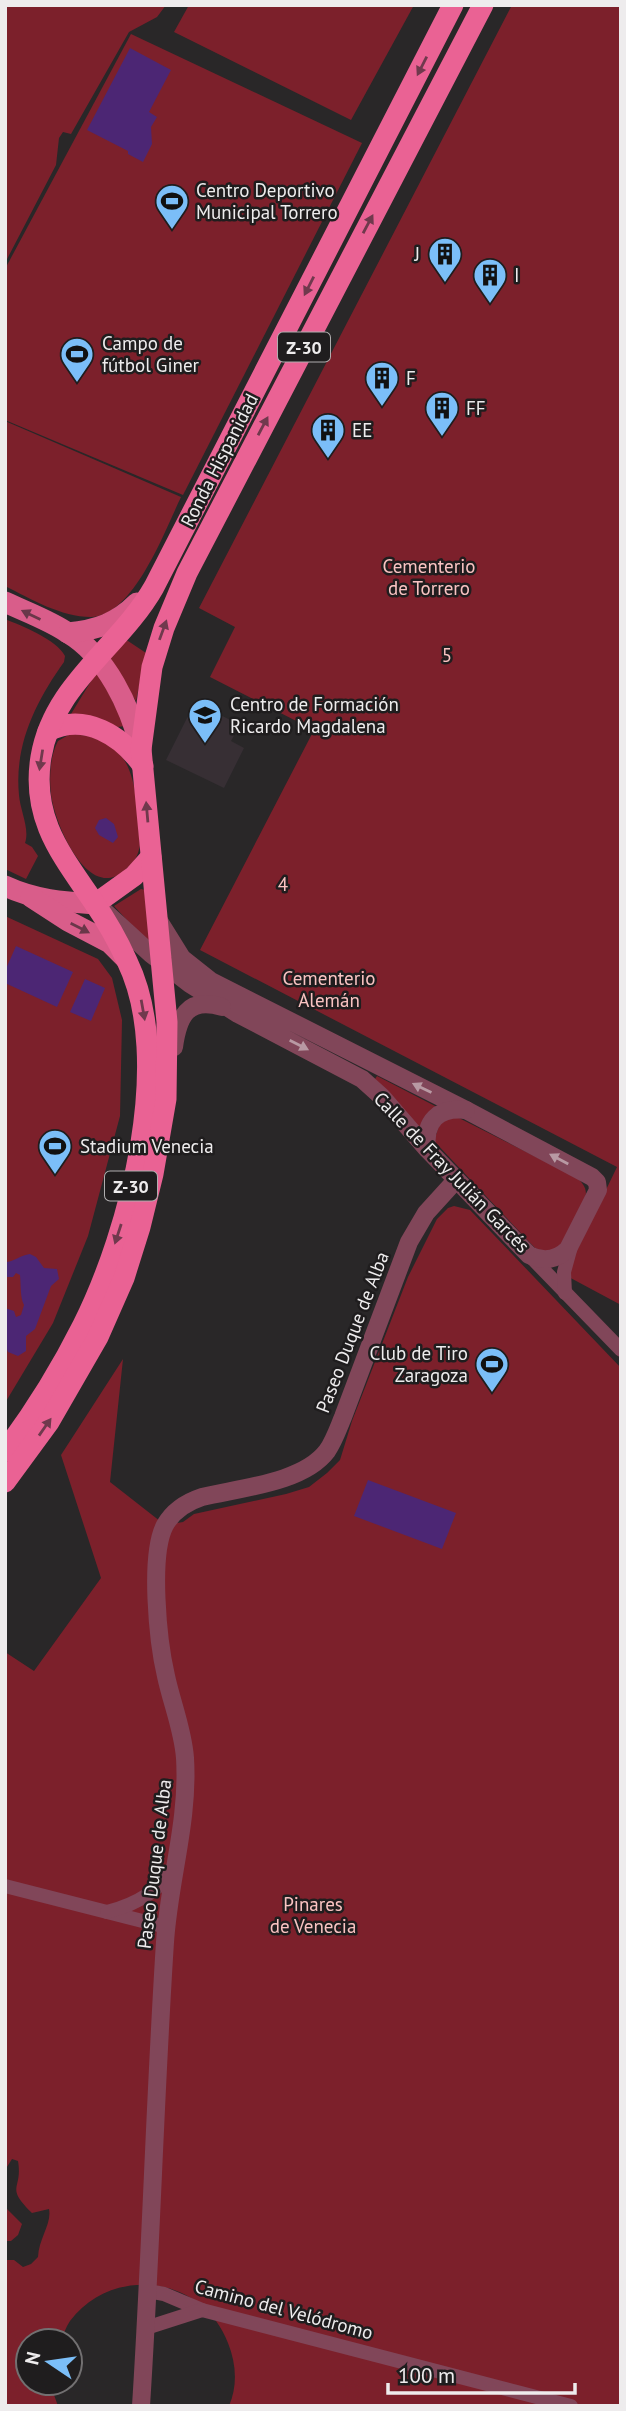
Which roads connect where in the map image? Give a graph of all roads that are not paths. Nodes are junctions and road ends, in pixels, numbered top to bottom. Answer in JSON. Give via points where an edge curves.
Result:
{"nodes":[{"id":1,"x":453,"y":5,"type":"edge"},
{"id":2,"x":482,"y":5,"type":"edge"},
{"id":3,"x":154,"y":587,"type":"junction"},
{"id":4,"x":5,"y":602,"type":"edge"},
{"id":5,"x":68,"y":632,"type":"junction"},
{"id":6,"x":95,"y":658,"type":"junction"},
{"id":7,"x":48,"y":731,"type":"junction"},
{"id":8,"x":142,"y":757,"type":"junction"},
{"id":9,"x":151,"y":857,"type":"junction"},
{"id":10,"x":5,"y":886,"type":"edge"},
{"id":11,"x":31,"y":897,"type":"junction"},
{"id":12,"x":95,"y":904,"type":"junction"},
{"id":13,"x":156,"y":914,"type":"junction"},
{"id":14,"x":127,"y":961,"type":"junction"},
{"id":15,"x":161,"y":962,"type":"junction"},
{"id":16,"x":238,"y":1014,"type":"junction"},
{"id":17,"x":166,"y":1099,"type":"junction"},
{"id":18,"x":466,"y":1110,"type":"junction"},
{"id":19,"x":428,"y":1149,"type":"junction"},
{"id":20,"x":456,"y":1180,"type":"junction"},
{"id":21,"x":572,"y":1243,"type":"junction"},
{"id":22,"x":529,"y":1255,"type":"junction"},
{"id":23,"x":565,"y":1293,"type":"junction"},
{"id":24,"x":621,"y":1350,"type":"edge"},
{"id":25,"x":5,"y":1451,"type":"edge"},
{"id":26,"x":5,"y":1482,"type":"edge"},
{"id":27,"x":176,"y":1861,"type":"junction"},
{"id":28,"x":5,"y":1886,"type":"edge"},
{"id":29,"x":106,"y":1912,"type":"junction"},
{"id":30,"x":166,"y":1927,"type":"junction"},
{"id":31,"x":148,"y":2291,"type":"junction"},
{"id":32,"x":202,"y":2310,"type":"junction"},
{"id":33,"x":146,"y":2328,"type":"junction"},
{"id":34,"x":141,"y":2406,"type":"edge"},
{"id":35,"x":571,"y":2406,"type":"edge"}],
"edges":[{"from":1,"to":3,"type":"highway","name":"Ronda Hispanidad","number":"Z-30","one_way":true},
{"from":8,"to":2,"type":"highway","name":"Ronda Hispanidad","number":"Z-30","one_way":true,"via":[[154,659],[187,573]]},
{"from":3,"to":5,"type":"main road","via":[[115,622]]},
{"from":3,"to":6,"type":"highway","name":"Ronda Hispanidad","number":"Z-30","via":[[139,612]]},
{"from":5,"to":4,"type":"main road","one_way":true},
{"from":5,"to":6,"type":"main road"},
{"from":6,"to":7,"type":"highway","name":"Ronda Hispanidad","number":"Z-30","via":[[67,694]]},
{"from":6,"to":8,"type":"main road","via":[[122,696]]},
{"from":7,"to":8,"type":"highway","via":[[87,724]]},
{"from":7,"to":12,"type":"highway","name":"Ronda Hispanidad","number":"Z-30","one_way":true,"via":[[38,780],[45,823]]},
{"from":9,"to":8,"type":"highway","name":"Ronda Hispanidad","number":"Z-30","one_way":true},
{"from":9,"to":12,"type":"highway","via":[[134,876]]},
{"from":9,"to":13,"type":"highway","name":"Ronda Hispanidad","number":"Z-30"},
{"from":10,"to":11,"type":"main road"},
{"from":11,"to":12,"type":"main road"},
{"from":11,"to":14,"type":"main road","one_way":true,"via":[[110,943]]},
{"from":12,"to":14,"type":"highway","name":"Ronda Hispanidad","number":"Z-30"},
{"from":12,"to":15,"type":"street","name":"Calle de Fray Julián Garcés"},
{"from":13,"to":15,"type":"highway","name":"Ronda Hispanidad","number":"Z-30"},
{"from":18,"to":13,"type":"street","name":"Calle de Fray Julián Garcés","one_way":true,"via":[[205,977],[182,958]]},
{"from":14,"to":25,"type":"highway","name":"Ronda Hispanidad","number":"Z-30","one_way":true,"via":[[143,1005],[147,1081],[141,1140],[122,1222],[84,1324],[57,1375]]},
{"from":15,"to":16,"type":"street","name":"Calle de Fray Julián Garcés"},
{"from":15,"to":17,"type":"highway","name":"Ronda Hispanidad","number":"Z-30","via":[[167,1022]]},
{"from":16,"to":17,"type":"street","via":[[208,1004],[184,1013],[176,1033]]},
{"from":16,"to":19,"type":"street","name":"Calle de Fray Julián Garcés","one_way":true,"via":[[354,1073]]},
{"from":26,"to":17,"type":"highway","name":"Ronda Hispanidad","number":"Z-30","one_way":true,"via":[[75,1380],[124,1278],[153,1174]]},
{"from":18,"to":19,"type":"street","via":[[446,1111],[433,1119],[427,1132]]},
{"from":21,"to":18,"type":"street","name":"Calle de Fray Julián Garcés","one_way":true,"via":[[598,1190],[595,1180]]},
{"from":19,"to":20,"type":"street","name":"Calle de Fray Julián Garcés"},
{"from":20,"to":22,"type":"street","name":"Calle de Fray Julián Garcés"},
{"from":20,"to":27,"type":"street","name":"Paseo Duque de Alba","via":[[422,1218],[409,1242],[325,1453],[296,1475],[188,1502],[165,1525],[156,1562],[160,1630],[186,1778]]},
{"from":21,"to":22,"type":"street","name":"Calle de Fray Julián Garcés","via":[[555,1258]]},
{"from":21,"to":23,"type":"street"},
{"from":22,"to":23,"type":"street"},
{"from":23,"to":24,"type":"street"},
{"from":27,"to":29,"type":"street","via":[[151,1893]]},
{"from":27,"to":30,"type":"street","name":"Paseo Duque de Alba"},
{"from":28,"to":29,"type":"street"},
{"from":29,"to":30,"type":"street"},
{"from":30,"to":31,"type":"street","name":"Paseo Duque de Alba"},
{"from":31,"to":32,"type":"street","name":"Camino del Velódromo"},
{"from":31,"to":33,"type":"street","name":"Paseo Duque de Alba"},
{"from":32,"to":33,"type":"street"},
{"from":32,"to":35,"type":"street","name":"Camino del Velódromo"},
{"from":33,"to":34,"type":"street","name":"Paseo Duque de Alba"}]}
